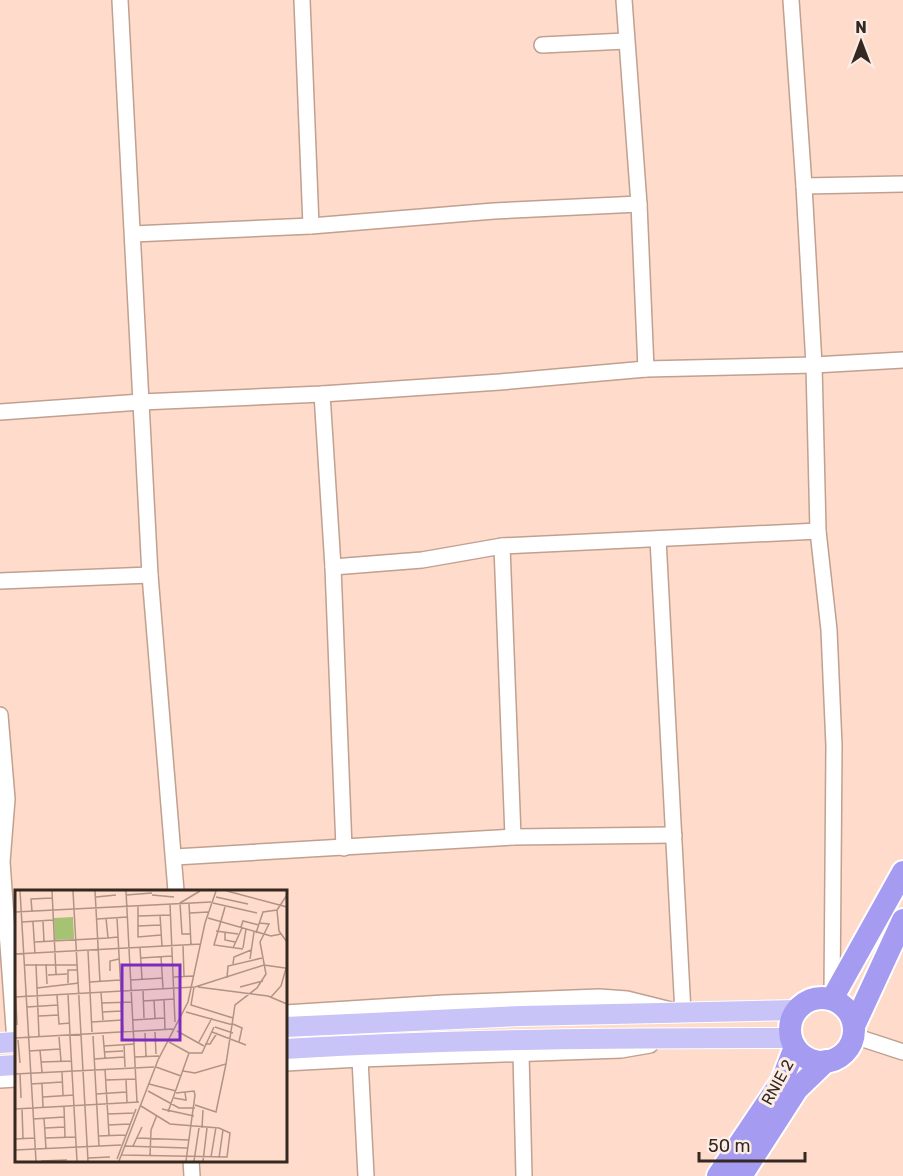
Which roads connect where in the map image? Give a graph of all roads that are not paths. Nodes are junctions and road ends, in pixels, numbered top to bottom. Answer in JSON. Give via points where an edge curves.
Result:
{"nodes":[{"id":1,"x":120,"y":0,"type":"edge"},
{"id":2,"x":302,"y":0,"type":"edge"},
{"id":3,"x":624,"y":0,"type":"edge"},
{"id":4,"x":791,"y":0,"type":"edge"},
{"id":5,"x":626,"y":41,"type":"junction"},
{"id":6,"x":542,"y":45,"type":"dead end"},
{"id":7,"x":903,"y":184,"type":"edge"},
{"id":8,"x":804,"y":186,"type":"junction"},
{"id":9,"x":639,"y":204,"type":"junction"},
{"id":10,"x":311,"y":226,"type":"junction"},
{"id":11,"x":133,"y":234,"type":"junction"},
{"id":12,"x":903,"y":360,"type":"edge"},
{"id":13,"x":814,"y":365,"type":"junction"},
{"id":14,"x":646,"y":369,"type":"junction"},
{"id":15,"x":322,"y":394,"type":"junction"},
{"id":16,"x":141,"y":402,"type":"junction"},
{"id":17,"x":0,"y":412,"type":"edge"},
{"id":18,"x":818,"y":531,"type":"junction"},
{"id":19,"x":658,"y":539,"type":"junction"},
{"id":20,"x":502,"y":546,"type":"junction"},
{"id":21,"x":333,"y":567,"type":"junction"},
{"id":22,"x":150,"y":574,"type":"junction"},
{"id":23,"x":0,"y":581,"type":"edge"},
{"id":24,"x":0,"y":715,"type":"edge"},
{"id":25,"x":0,"y":725,"type":"edge"},
{"id":26,"x":674,"y":835,"type":"junction"},
{"id":27,"x":513,"y":837,"type":"junction"},
{"id":28,"x":344,"y":848,"type":"junction"},
{"id":29,"x":175,"y":857,"type":"junction"},
{"id":30,"x":1,"y":862,"type":"edge"},
{"id":31,"x":903,"y":872,"type":"edge"},
{"id":32,"x":177,"y":890,"type":"edge"},
{"id":33,"x":903,"y":920,"type":"edge"},
{"id":34,"x":832,"y":999,"type":"junction"},
{"id":35,"x":796,"y":1010,"type":"junction"},
{"id":36,"x":286,"y":1013,"type":"edge"},
{"id":37,"x":683,"y":1013,"type":"junction"},
{"id":38,"x":286,"y":1027,"type":"edge"},
{"id":39,"x":854,"y":1031,"type":"junction"},
{"id":40,"x":10,"y":1036,"type":"edge"},
{"id":41,"x":684,"y":1038,"type":"junction"},
{"id":42,"x":793,"y":1043,"type":"junction"},
{"id":43,"x":286,"y":1049,"type":"edge"},
{"id":44,"x":903,"y":1052,"type":"edge"},
{"id":45,"x":521,"y":1053,"type":"junction"},
{"id":46,"x":360,"y":1059,"type":"junction"},
{"id":47,"x":826,"y":1061,"type":"junction"},
{"id":48,"x":286,"y":1063,"type":"edge"},
{"id":49,"x":15,"y":1065,"type":"edge"},
{"id":50,"x":0,"y":1066,"type":"edge"},
{"id":51,"x":15,"y":1079,"type":"edge"},
{"id":52,"x":0,"y":1080,"type":"edge"},
{"id":53,"x":191,"y":1161,"type":"edge"},
{"id":54,"x":192,"y":1176,"type":"edge"},
{"id":55,"x":366,"y":1176,"type":"edge"},
{"id":56,"x":524,"y":1176,"type":"edge"},
{"id":57,"x":718,"y":1176,"type":"edge"},
{"id":58,"x":741,"y":1176,"type":"edge"}],
"edges":[{"from":1,"to":11,"type":"street"},
{"from":2,"to":10,"type":"street"},
{"from":3,"to":5,"type":"street"},
{"from":4,"to":8,"type":"street"},
{"from":5,"to":6,"type":"street"},
{"from":5,"to":9,"type":"street"},
{"from":7,"to":8,"type":"street"},
{"from":8,"to":13,"type":"street"},
{"from":9,"to":10,"type":"street"},
{"from":9,"to":14,"type":"street"},
{"from":10,"to":11,"type":"street"},
{"from":11,"to":16,"type":"street"},
{"from":12,"to":13,"type":"street"},
{"from":13,"to":14,"type":"street"},
{"from":13,"to":18,"type":"street"},
{"from":14,"to":15,"type":"street"},
{"from":15,"to":16,"type":"street"},
{"from":15,"to":21,"type":"street"},
{"from":16,"to":17,"type":"street"},
{"from":16,"to":22,"type":"street"},
{"from":18,"to":19,"type":"street"},
{"from":18,"to":34,"type":"street","via":[[829,630],[834,746]]},
{"from":19,"to":20,"type":"street"},
{"from":19,"to":26,"type":"street"},
{"from":20,"to":21,"type":"street","via":[[422,560]]},
{"from":20,"to":27,"type":"street"},
{"from":21,"to":28,"type":"street"},
{"from":22,"to":23,"type":"street"},
{"from":22,"to":29,"type":"street"},
{"from":24,"to":25,"type":"street"},
{"from":25,"to":30,"type":"street","via":[[7,799]]},
{"from":26,"to":27,"type":"street"},
{"from":26,"to":37,"type":"street"},
{"from":27,"to":28,"type":"street"},
{"from":28,"to":29,"type":"street"},
{"from":29,"to":32,"type":"street"},
{"from":30,"to":40,"type":"street"},
{"from":31,"to":34,"type":"highway"},
{"from":33,"to":39,"type":"highway","name":"RNIE 2","number":"RNIE 2"},
{"from":34,"to":35,"type":"highway","via":[[813,999]]},
{"from":34,"to":39,"type":"highway","via":[[850,1014]]},
{"from":35,"to":37,"type":"main road"},
{"from":35,"to":42,"type":"highway","name":"RNIE 2","number":"RNIE 2","via":[[790,1029]]},
{"from":36,"to":37,"type":"street","via":[[598,997],[627,999]]},
{"from":37,"to":38,"type":"main road"},
{"from":39,"to":44,"type":"street"},
{"from":39,"to":47,"type":"highway","name":"RNIE 2","number":"RNIE 2","via":[[849,1048]]},
{"from":41,"to":42,"type":"main road"},
{"from":41,"to":43,"type":"main road"},
{"from":41,"to":45,"type":"street","via":[[621,1050]]},
{"from":42,"to":47,"type":"highway","name":"RNIE 2","number":"RNIE 2","via":[[808,1059]]},
{"from":42,"to":57,"type":"highway","name":"RNIE 2","number":"RNIE 2","via":[[782,1081]]},
{"from":45,"to":46,"type":"street"},
{"from":45,"to":56,"type":"street"},
{"from":46,"to":48,"type":"street"},
{"from":46,"to":55,"type":"street"},
{"from":47,"to":58,"type":"highway","name":"RNIE 2","number":"RNIE 2","via":[[797,1089]]},
{"from":49,"to":50,"type":"main road"},
{"from":51,"to":52,"type":"street"},
{"from":53,"to":54,"type":"street"}]}
